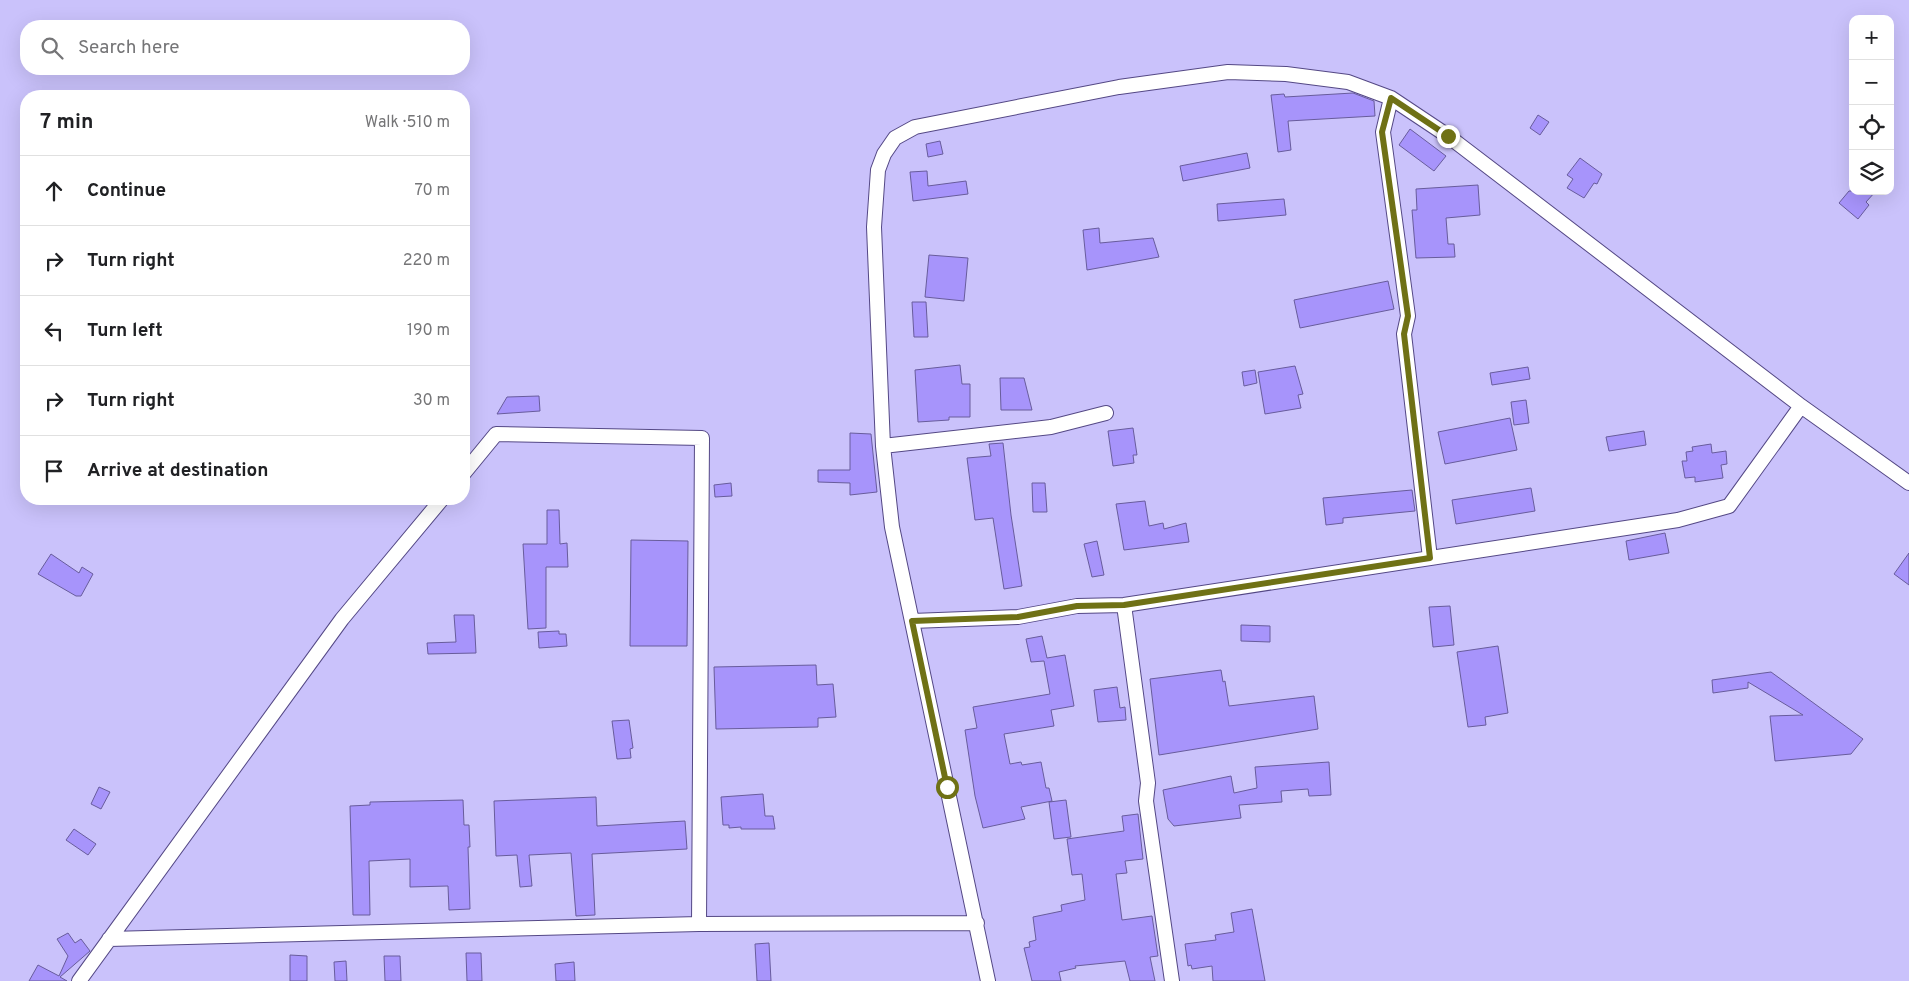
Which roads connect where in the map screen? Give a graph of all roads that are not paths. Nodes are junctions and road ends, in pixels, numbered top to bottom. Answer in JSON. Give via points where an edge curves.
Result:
{"nodes":[{"id":1,"x":1391,"y":98,"type":"junction"},
{"id":2,"x":1800,"y":406,"type":"junction"},
{"id":3,"x":1106,"y":413,"type":"dead end"},
{"id":4,"x":883,"y":446,"type":"junction"},
{"id":5,"x":470,"y":466,"type":"edge"},
{"id":6,"x":1909,"y":483,"type":"edge"},
{"id":7,"x":437,"y":505,"type":"edge"},
{"id":8,"x":1430,"y":558,"type":"junction"},
{"id":9,"x":1124,"y":605,"type":"junction"},
{"id":10,"x":912,"y":621,"type":"junction"},
{"id":11,"x":977,"y":923,"type":"junction"},
{"id":12,"x":699,"y":924,"type":"junction"},
{"id":13,"x":109,"y":939,"type":"junction"},
{"id":14,"x":79,"y":981,"type":"edge"},
{"id":15,"x":988,"y":981,"type":"edge"},
{"id":16,"x":1172,"y":981,"type":"edge"}],
"edges":[{"from":1,"to":2,"type":"street","via":[[1479,159]]},
{"from":1,"to":4,"type":"street","via":[[1348,82],[1286,74],[1228,72],[1119,87],[924,125],[895,138],[878,170],[874,228]]},
{"from":1,"to":8,"type":"street","via":[[1382,132],[1408,316],[1404,334]]},
{"from":2,"to":6,"type":"street"},
{"from":2,"to":8,"type":"street","via":[[1729,506],[1678,520]]},
{"from":3,"to":4,"type":"street","via":[[1050,427]]},
{"from":4,"to":10,"type":"street","via":[[892,527]]},
{"from":5,"to":12,"type":"street","via":[[496,434],[702,438]]},
{"from":7,"to":13,"type":"street","via":[[342,619]]},
{"from":8,"to":9,"type":"street"},
{"from":9,"to":10,"type":"street","via":[[1077,606],[1018,617]]},
{"from":9,"to":16,"type":"street","via":[[1148,783],[1146,801]]},
{"from":10,"to":11,"type":"street"},
{"from":11,"to":12,"type":"street"},
{"from":11,"to":15,"type":"street"},
{"from":12,"to":13,"type":"street"},
{"from":13,"to":14,"type":"street"}]}
